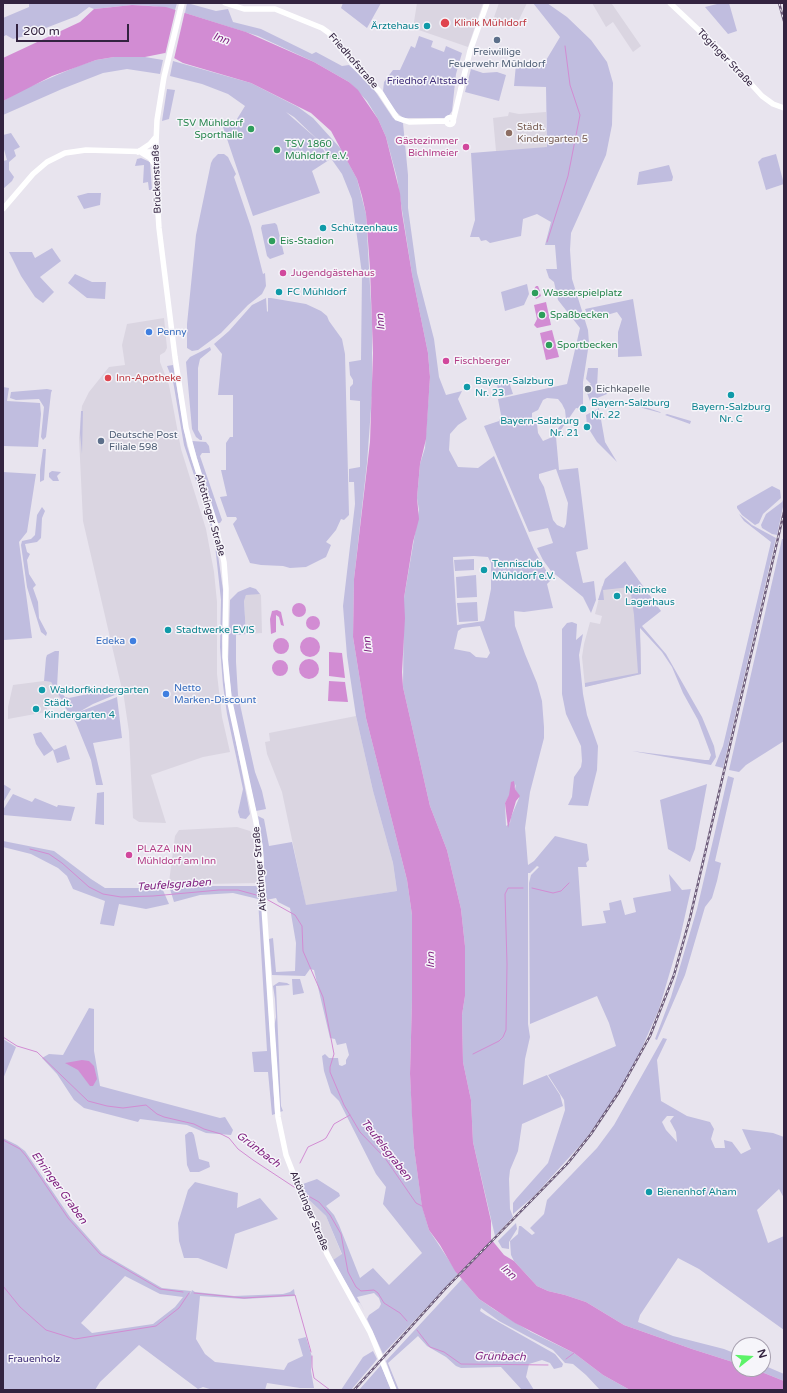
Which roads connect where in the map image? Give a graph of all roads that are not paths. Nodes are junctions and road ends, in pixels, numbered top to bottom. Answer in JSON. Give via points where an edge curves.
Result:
{"nodes":[{"id":1,"x":182,"y":3,"type":"edge"},
{"id":2,"x":225,"y":3,"type":"edge"},
{"id":3,"x":487,"y":3,"type":"edge"},
{"id":4,"x":670,"y":3,"type":"edge"},
{"id":5,"x":784,"y":108,"type":"edge"},
{"id":6,"x":155,"y":138,"type":"junction"},
{"id":7,"x":139,"y":152,"type":"junction"},
{"id":8,"x":155,"y":152,"type":"junction"},
{"id":9,"x":155,"y":165,"type":"junction"},
{"id":10,"x":3,"y":209,"type":"edge"},
{"id":11,"x":175,"y":357,"type":"joint"},
{"id":12,"x":394,"y":1390,"type":"edge"}],
"edges":[{"from":1,"to":6,"type":"main road","name":"Brückenstraße","via":[[166,71]]},
{"from":2,"to":3,"type":"main road","name":"Friedhofstraße","via":[[244,9],[275,9],[322,28],[380,92],[397,118],[409,122],[451,118]]},
{"from":4,"to":5,"type":"main road","name":"Töginger Straße","via":[[762,96]]},
{"from":6,"to":7,"type":"main road"},
{"from":6,"to":8,"type":"main road","name":"Brückenstraße"},
{"from":7,"to":8,"type":"main road"},
{"from":7,"to":9,"type":"main road","via":[[150,158]]},
{"from":7,"to":10,"type":"main road","via":[[86,150],[63,154],[33,174]]},
{"from":8,"to":9,"type":"main road","name":"Brückenstraße"},
{"from":9,"to":11,"type":"main road","name":"Brückenstraße","via":[[159,228]]},
{"from":11,"to":12,"type":"main road","name":"Altöttinger Straße","via":[[189,440],[224,562],[225,657],[229,698],[256,822],[260,854],[278,1117],[286,1155],[327,1254],[364,1321]]}]}
